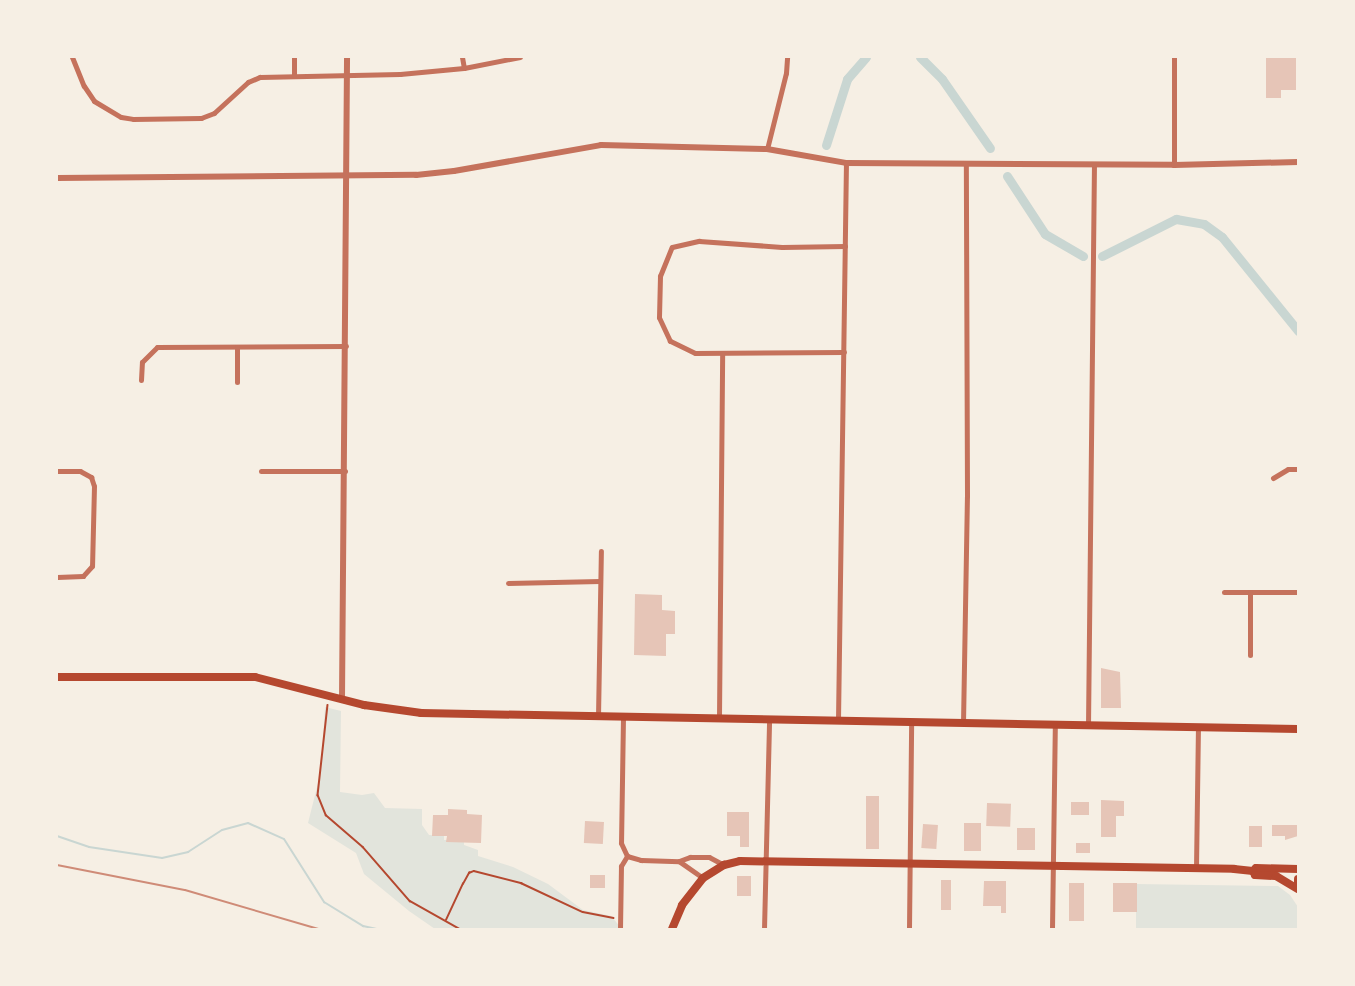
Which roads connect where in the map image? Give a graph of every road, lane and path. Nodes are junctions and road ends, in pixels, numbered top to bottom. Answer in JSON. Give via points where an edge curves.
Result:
{"nodes":[{"id":1,"x":72,"y":57,"type":"edge"},
{"id":2,"x":294,"y":57,"type":"edge"},
{"id":3,"x":347,"y":57,"type":"edge"},
{"id":4,"x":462,"y":57,"type":"edge"},
{"id":5,"x":520,"y":57,"type":"edge"},
{"id":6,"x":787,"y":57,"type":"edge"},
{"id":7,"x":1174,"y":57,"type":"edge"},
{"id":8,"x":464,"y":68,"type":"junction"},
{"id":9,"x":294,"y":75,"type":"junction"},
{"id":10,"x":348,"y":75,"type":"junction"},
{"id":11,"x":767,"y":149,"type":"junction"},
{"id":12,"x":1298,"y":162,"type":"edge"},
{"id":13,"x":846,"y":163,"type":"junction"},
{"id":14,"x":966,"y":164,"type":"junction"},
{"id":15,"x":1094,"y":164,"type":"junction"},
{"id":16,"x":1174,"y":165,"type":"junction"},
{"id":17,"x":348,"y":176,"type":"junction"},
{"id":18,"x":57,"y":178,"type":"edge"},
{"id":19,"x":845,"y":246,"type":"junction"},
{"id":20,"x":346,"y":346,"type":"junction"},
{"id":21,"x":237,"y":347,"type":"junction"},
{"id":22,"x":844,"y":352,"type":"junction"},
{"id":23,"x":722,"y":353,"type":"junction"},
{"id":24,"x":141,"y":380,"type":"dead end"},
{"id":25,"x":237,"y":382,"type":"dead end"},
{"id":26,"x":1298,"y":469,"type":"edge"},
{"id":27,"x":57,"y":471,"type":"edge"},
{"id":28,"x":261,"y":471,"type":"dead end"},
{"id":29,"x":345,"y":471,"type":"junction"},
{"id":30,"x":1273,"y":478,"type":"dead end"},
{"id":31,"x":601,"y":552,"type":"dead end"},
{"id":32,"x":57,"y":577,"type":"edge"},
{"id":33,"x":600,"y":581,"type":"junction"},
{"id":34,"x":508,"y":583,"type":"dead end"},
{"id":35,"x":1224,"y":592,"type":"dead end"},
{"id":36,"x":1250,"y":592,"type":"junction"},
{"id":37,"x":1298,"y":592,"type":"edge"},
{"id":38,"x":1250,"y":655,"type":"dead end"},
{"id":39,"x":57,"y":677,"type":"edge"},
{"id":40,"x":330,"y":695,"type":"junction"},
{"id":41,"x":342,"y":699,"type":"junction"},
{"id":42,"x":598,"y":717,"type":"junction"},
{"id":43,"x":623,"y":717,"type":"junction"},
{"id":44,"x":719,"y":717,"type":"junction"},
{"id":45,"x":769,"y":719,"type":"junction"},
{"id":46,"x":838,"y":720,"type":"junction"},
{"id":47,"x":911,"y":722,"type":"junction"},
{"id":48,"x":963,"y":723,"type":"junction"},
{"id":49,"x":1055,"y":726,"type":"junction"},
{"id":50,"x":1088,"y":726,"type":"junction"},
{"id":51,"x":1198,"y":728,"type":"junction"},
{"id":52,"x":1298,"y":729,"type":"edge"},
{"id":53,"x":627,"y":856,"type":"junction"},
{"id":54,"x":679,"y":861,"type":"junction"},
{"id":55,"x":765,"y":861,"type":"junction"},
{"id":56,"x":910,"y":864,"type":"junction"},
{"id":57,"x":724,"y":865,"type":"junction"},
{"id":58,"x":1053,"y":867,"type":"junction"},
{"id":59,"x":1196,"y":868,"type":"junction"},
{"id":60,"x":1298,"y":869,"type":"edge"},
{"id":61,"x":1253,"y":871,"type":"junction"},
{"id":62,"x":703,"y":878,"type":"junction"},
{"id":63,"x":1298,"y":879,"type":"edge"},
{"id":64,"x":1298,"y":889,"type":"edge"},
{"id":65,"x":620,"y":918,"type":"junction"},
{"id":66,"x":445,"y":921,"type":"junction"},
{"id":67,"x":460,"y":929,"type":"edge"},
{"id":68,"x":620,"y":929,"type":"edge"},
{"id":69,"x":672,"y":929,"type":"edge"},
{"id":70,"x":764,"y":929,"type":"edge"},
{"id":71,"x":909,"y":929,"type":"edge"},
{"id":72,"x":1052,"y":929,"type":"edge"}],
"edges":[{"from":1,"to":9,"type":"street","via":[[94,101],[121,117],[201,118],[260,77]]},
{"from":2,"to":9,"type":"street"},
{"from":3,"to":10,"type":"street"},
{"from":4,"to":8,"type":"street"},
{"from":5,"to":8,"type":"street"},
{"from":6,"to":11,"type":"street"},
{"from":7,"to":16,"type":"street"},
{"from":8,"to":10,"type":"street"},
{"from":9,"to":10,"type":"street"},
{"from":10,"to":17,"type":"street"},
{"from":11,"to":13,"type":"street"},
{"from":11,"to":17,"type":"street","via":[[601,145],[454,171]]},
{"from":12,"to":16,"type":"street"},
{"from":13,"to":14,"type":"street"},
{"from":13,"to":19,"type":"street"},
{"from":14,"to":15,"type":"street"},
{"from":14,"to":48,"type":"street"},
{"from":15,"to":16,"type":"street"},
{"from":15,"to":50,"type":"street"},
{"from":17,"to":18,"type":"street"},
{"from":17,"to":20,"type":"street"},
{"from":19,"to":22,"type":"street"},
{"from":19,"to":23,"type":"street","via":[[782,247],[699,241],[672,247],[660,276],[659,317],[670,341],[695,353]]},
{"from":20,"to":21,"type":"street"},
{"from":20,"to":29,"type":"street"},
{"from":21,"to":24,"type":"street","via":[[157,347],[142,362]]},
{"from":21,"to":25,"type":"street"},
{"from":22,"to":23,"type":"street"},
{"from":22,"to":46,"type":"street"},
{"from":23,"to":44,"type":"street"},
{"from":26,"to":30,"type":"street","via":[[1288,469]]},
{"from":27,"to":32,"type":"street","via":[[80,471],[91,477],[94,486],[90,571],[83,576]]},
{"from":28,"to":29,"type":"street"},
{"from":29,"to":41,"type":"street"},
{"from":31,"to":33,"type":"street"},
{"from":33,"to":34,"type":"street"},
{"from":33,"to":42,"type":"street"},
{"from":35,"to":36,"type":"street"},
{"from":36,"to":37,"type":"street"},
{"from":36,"to":38,"type":"street"},
{"from":39,"to":40,"type":"main road","via":[[236,676],[280,681]]},
{"from":40,"to":41,"type":"main road"},
{"from":40,"to":66,"type":"path","via":[[318,795],[326,815],[363,846],[410,901]]},
{"from":41,"to":42,"type":"main road","via":[[421,713]]},
{"from":42,"to":43,"type":"main road"},
{"from":43,"to":44,"type":"main road"},
{"from":43,"to":53,"type":"street","via":[[621,843]]},
{"from":44,"to":45,"type":"main road"},
{"from":45,"to":46,"type":"main road"},
{"from":45,"to":55,"type":"street"},
{"from":46,"to":47,"type":"main road"},
{"from":47,"to":48,"type":"main road"},
{"from":47,"to":56,"type":"street"},
{"from":48,"to":49,"type":"main road"},
{"from":49,"to":50,"type":"main road"},
{"from":49,"to":58,"type":"street"},
{"from":50,"to":51,"type":"main road"},
{"from":51,"to":52,"type":"main road"},
{"from":51,"to":59,"type":"street"},
{"from":53,"to":54,"type":"street"},
{"from":53,"to":65,"type":"street","via":[[621,866]]},
{"from":54,"to":57,"type":"street","via":[[709,858]]},
{"from":54,"to":62,"type":"street"},
{"from":55,"to":56,"type":"main road"},
{"from":55,"to":57,"type":"main road"},
{"from":55,"to":70,"type":"street"},
{"from":56,"to":58,"type":"main road"},
{"from":56,"to":71,"type":"street"},
{"from":57,"to":62,"type":"main road"},
{"from":58,"to":59,"type":"main road"},
{"from":58,"to":72,"type":"street"},
{"from":59,"to":61,"type":"main road"},
{"from":60,"to":61,"type":"main road","via":[[1256,867]]},
{"from":61,"to":64,"type":"main road","via":[[1255,875],[1286,879]]},
{"from":62,"to":69,"type":"main road","via":[[682,905]]},
{"from":63,"to":64,"type":"main road"},
{"from":65,"to":66,"type":"path","via":[[583,912],[521,884],[474,871],[462,884]]},
{"from":65,"to":68,"type":"street"},
{"from":66,"to":67,"type":"path"}]}
